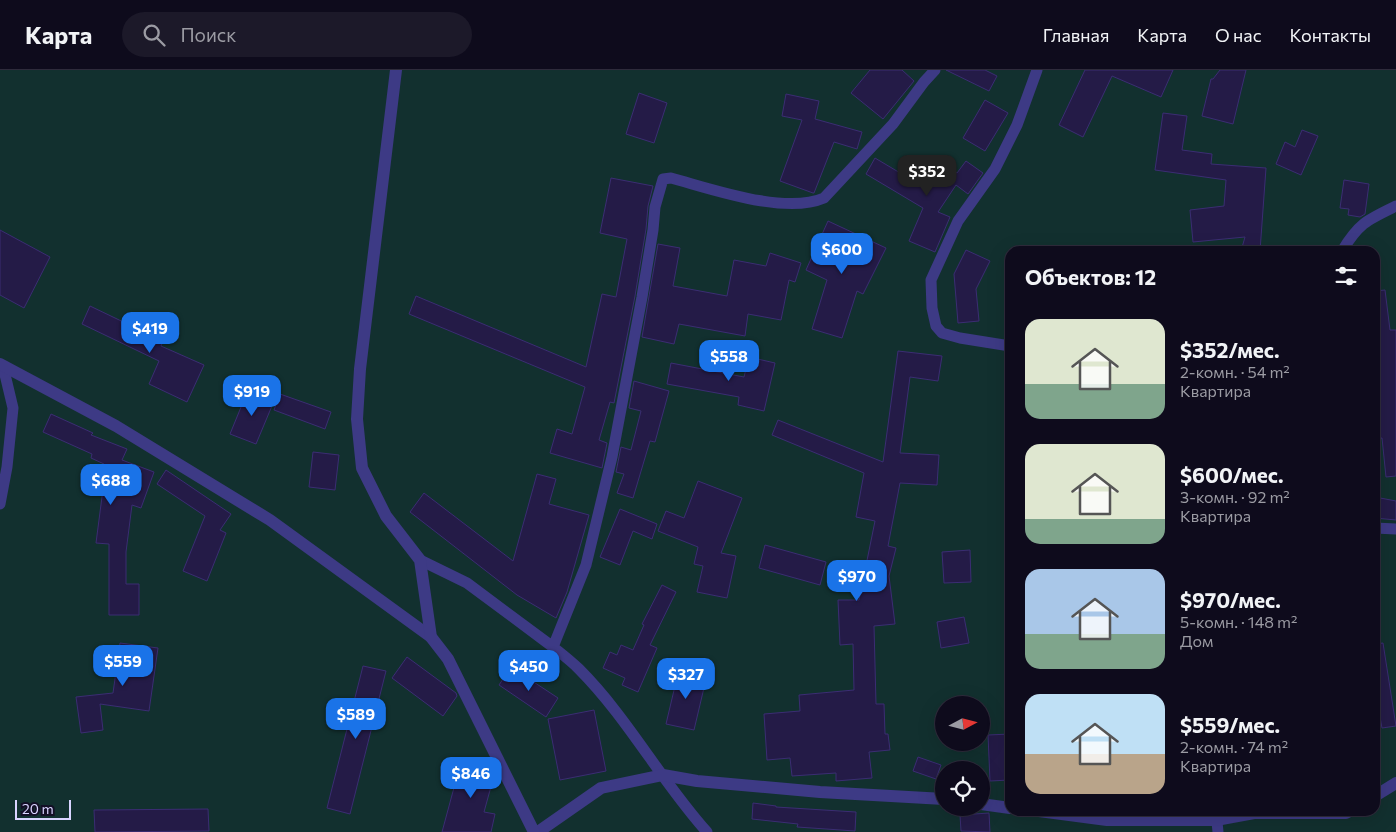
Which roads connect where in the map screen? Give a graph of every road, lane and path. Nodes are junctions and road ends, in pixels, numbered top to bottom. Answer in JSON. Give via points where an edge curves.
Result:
{"nodes":[{"id":1,"x":396,"y":70,"type":"edge"},
{"id":2,"x":935,"y":70,"type":"edge"},
{"id":3,"x":1037,"y":70,"type":"edge"},
{"id":4,"x":1396,"y":206,"type":"edge"},
{"id":5,"x":1345,"y":246,"type":"edge"},
{"id":6,"x":1005,"y":345,"type":"edge"},
{"id":7,"x":2,"y":365,"type":"edge"},
{"id":8,"x":0,"y":504,"type":"edge"},
{"id":9,"x":1380,"y":528,"type":"edge"},
{"id":10,"x":1396,"y":529,"type":"edge"},
{"id":11,"x":420,"y":560,"type":"junction"},
{"id":12,"x":431,"y":637,"type":"junction"},
{"id":13,"x":553,"y":647,"type":"junction"},
{"id":14,"x":663,"y":775,"type":"junction"},
{"id":15,"x":1396,"y":783,"type":"edge"},
{"id":16,"x":1380,"y":793,"type":"edge"},
{"id":17,"x":935,"y":798,"type":"edge"},
{"id":18,"x":990,"y":805,"type":"edge"},
{"id":19,"x":1005,"y":807,"type":"edge"},
{"id":20,"x":1077,"y":816,"type":"edge"},
{"id":21,"x":1240,"y":816,"type":"edge"},
{"id":22,"x":1217,"y":821,"type":"edge"},
{"id":23,"x":534,"y":832,"type":"edge"},
{"id":24,"x":538,"y":832,"type":"edge"},
{"id":25,"x":706,"y":832,"type":"edge"}],
"edges":[{"from":1,"to":11,"type":"street","via":[[361,360],[357,419],[362,468],[386,516]]},
{"from":2,"to":13,"type":"lane","via":[[893,124],[824,198],[815,202],[762,201],[671,178],[663,179],[655,207],[646,278],[612,458],[586,565]]},
{"from":3,"to":6,"type":"lane","via":[[1017,125],[995,170],[958,221],[931,280],[932,308],[936,326],[942,333]]},
{"from":4,"to":5,"type":"lane","via":[[1367,220],[1353,232]]},
{"from":7,"to":8,"type":"lane","via":[[13,408]]},
{"from":7,"to":12,"type":"street","via":[[116,426],[270,520]]},
{"from":9,"to":10,"type":"lane"},
{"from":11,"to":12,"type":"street"},
{"from":11,"to":13,"type":"lane","via":[[467,584]]},
{"from":12,"to":23,"type":"street","via":[[448,659]]},
{"from":13,"to":14,"type":"lane","via":[[579,668],[616,711]]},
{"from":14,"to":17,"type":"street","via":[[820,792]]},
{"from":14,"to":24,"type":"street","via":[[601,788]]},
{"from":14,"to":25,"type":"lane"},
{"from":15,"to":16,"type":"street"},
{"from":18,"to":19,"type":"street"},
{"from":20,"to":22,"type":"street","via":[[1107,820]]},
{"from":21,"to":22,"type":"street"}]}
